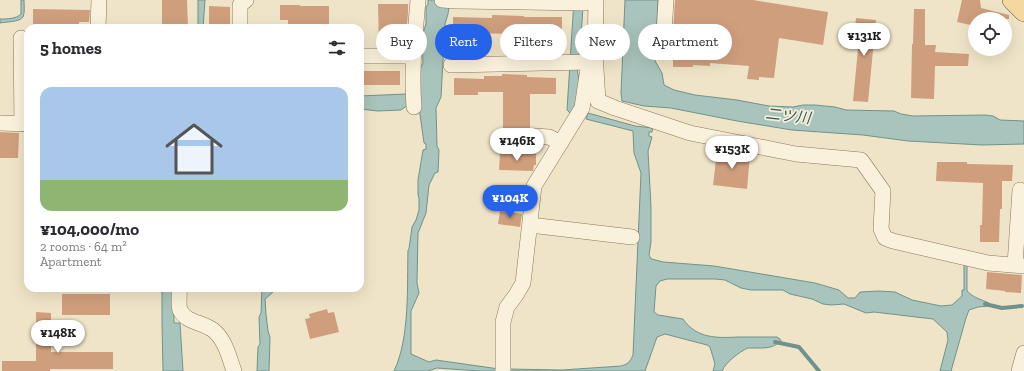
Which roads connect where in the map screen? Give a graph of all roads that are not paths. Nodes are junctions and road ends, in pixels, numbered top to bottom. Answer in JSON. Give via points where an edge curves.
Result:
{"nodes":[{"id":1,"x":99,"y":0,"type":"edge"},
{"id":2,"x":246,"y":0,"type":"edge"},
{"id":3,"x":418,"y":0,"type":"edge"},
{"id":4,"x":442,"y":0,"type":"edge"},
{"id":5,"x":451,"y":0,"type":"edge"},
{"id":6,"x":666,"y":0,"type":"edge"},
{"id":7,"x":1012,"y":0,"type":"edge"},
{"id":8,"x":592,"y":1,"type":"edge"},
{"id":9,"x":1024,"y":12,"type":"edge"},
{"id":10,"x":98,"y":24,"type":"edge"},
{"id":11,"x":240,"y":24,"type":"edge"},
{"id":12,"x":416,"y":24,"type":"edge"},
{"id":13,"x":590,"y":24,"type":"edge"},
{"id":14,"x":665,"y":24,"type":"edge"},
{"id":15,"x":21,"y":38,"type":"dead end"},
{"id":16,"x":364,"y":56,"type":"edge"},
{"id":17,"x":376,"y":56,"type":"edge"},
{"id":18,"x":414,"y":60,"type":"edge"},
{"id":19,"x":580,"y":60,"type":"edge"},
{"id":20,"x":588,"y":60,"type":"edge"},
{"id":21,"x":588,"y":60,"type":"edge"},
{"id":22,"x":451,"y":65,"type":"dead end"},
{"id":23,"x":414,"y":101,"type":"dead end"},
{"id":24,"x":24,"y":102,"type":"edge"},
{"id":25,"x":0,"y":123,"type":"edge"},
{"id":26,"x":24,"y":124,"type":"edge"},
{"id":27,"x":521,"y":141,"type":"dead end"},
{"id":28,"x":561,"y":143,"type":"junction"},
{"id":29,"x":1020,"y":190,"type":"dead end"},
{"id":30,"x":530,"y":225,"type":"junction"},
{"id":31,"x":632,"y":237,"type":"dead end"},
{"id":32,"x":1020,"y":265,"type":"edge"},
{"id":33,"x":180,"y":292,"type":"edge"},
{"id":34,"x":1024,"y":353,"type":"edge"},
{"id":35,"x":503,"y":369,"type":"edge"},
{"id":36,"x":234,"y":371,"type":"edge"},
{"id":37,"x":1019,"y":371,"type":"edge"}],
"edges":[{"from":1,"to":10,"type":"street"},
{"from":2,"to":11,"type":"street","via":[[240,5]]},
{"from":3,"to":12,"type":"street"},
{"from":4,"to":5,"type":"street"},
{"from":5,"to":8,"type":"street"},
{"from":6,"to":14,"type":"street"},
{"from":7,"to":9,"type":"main road"},
{"from":8,"to":13,"type":"street"},
{"from":15,"to":24,"type":"street"},
{"from":16,"to":17,"type":"street"},
{"from":18,"to":23,"type":"street"},
{"from":19,"to":22,"type":"street"},
{"from":20,"to":28,"type":"street","via":[[580,113]]},
{"from":21,"to":32,"type":"street","via":[[598,101],[615,108],[690,133],[796,154],[861,160],[883,192],[881,229],[885,238],[988,263]]},
{"from":25,"to":26,"type":"street"},
{"from":27,"to":28,"type":"street","via":[[536,136],[549,137]]},
{"from":28,"to":30,"type":"street","via":[[534,186]]},
{"from":29,"to":32,"type":"street"},
{"from":30,"to":31,"type":"street"},
{"from":30,"to":35,"type":"street","via":[[523,283],[507,307],[503,322]]},
{"from":33,"to":36,"type":"street","via":[[180,309],[186,318],[214,330],[222,340]]},
{"from":34,"to":37,"type":"street"}]}
